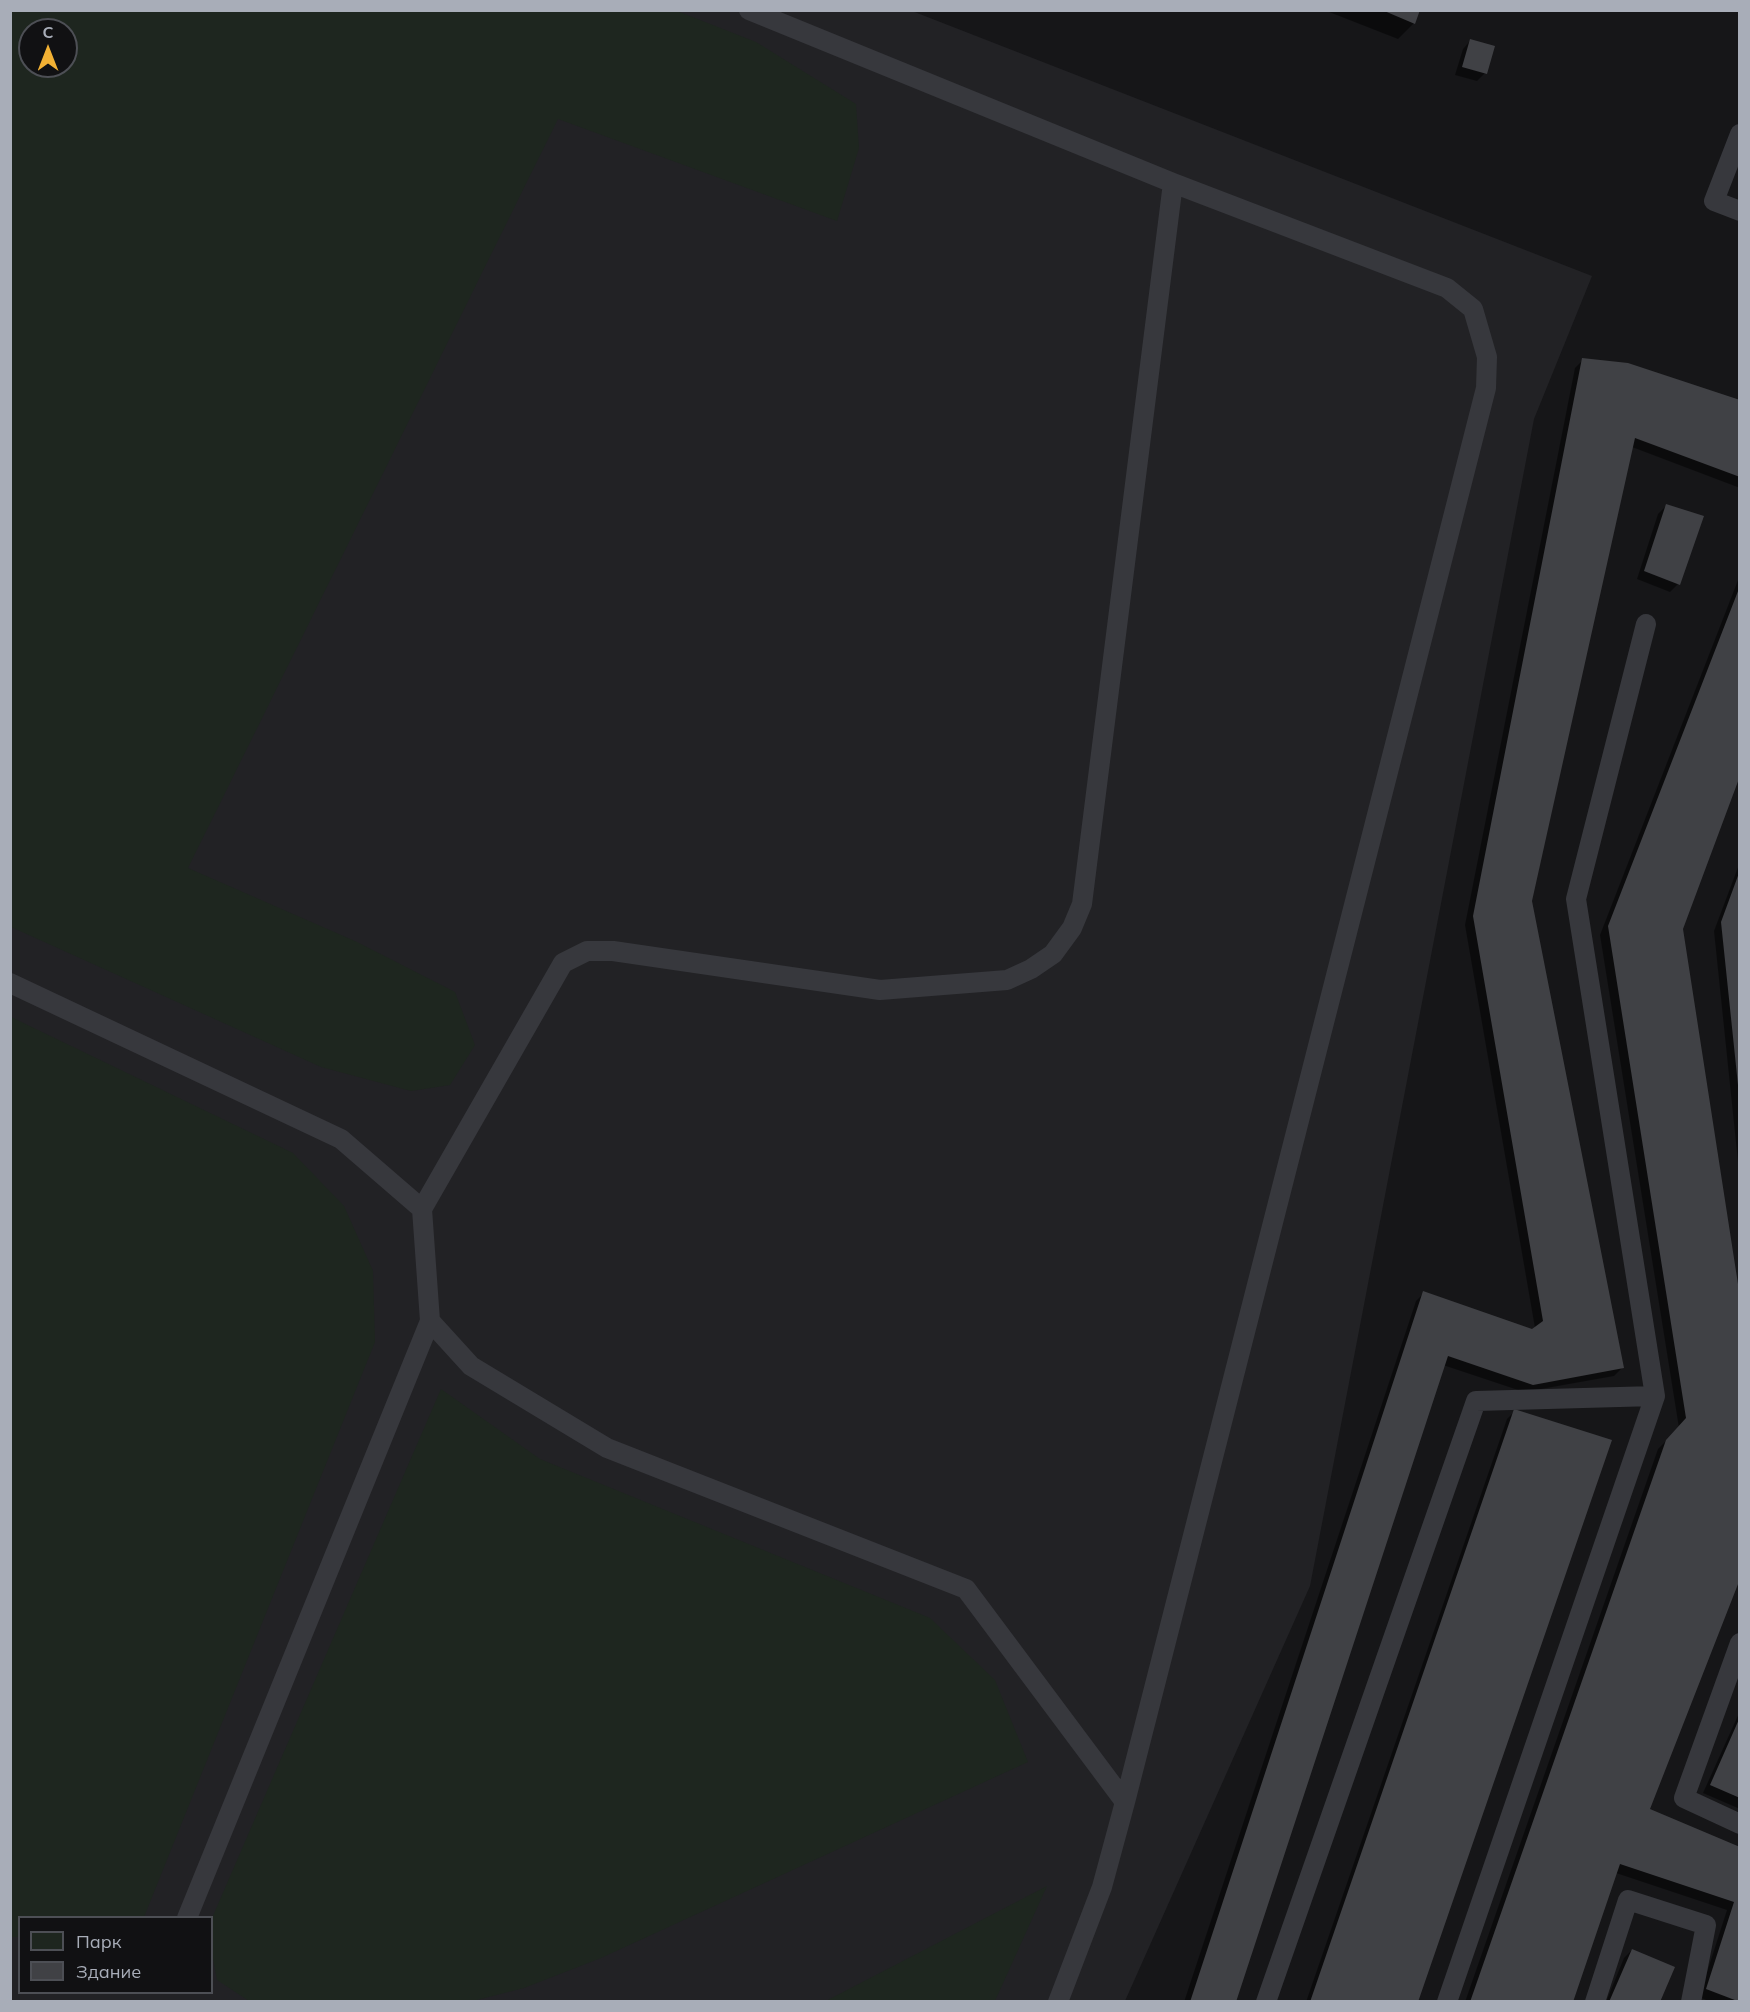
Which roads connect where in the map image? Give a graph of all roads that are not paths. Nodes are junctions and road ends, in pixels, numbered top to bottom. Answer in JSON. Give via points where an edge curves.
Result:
{"nodes":[{"id":1,"x":749,"y":10,"type":"edge"},
{"id":2,"x":1740,"y":134,"type":"edge"},
{"id":3,"x":1173,"y":183,"type":"junction"},
{"id":4,"x":1740,"y":211,"type":"edge"},
{"id":5,"x":1646,"y":624,"type":"dead end"},
{"id":6,"x":10,"y":983,"type":"edge"},
{"id":7,"x":422,"y":1209,"type":"junction"},
{"id":8,"x":430,"y":1321,"type":"junction"},
{"id":9,"x":1655,"y":1396,"type":"junction"},
{"id":10,"x":1740,"y":1643,"type":"edge"},
{"id":11,"x":1733,"y":1679,"type":"edge"},
{"id":12,"x":1125,"y":1802,"type":"junction"},
{"id":13,"x":1740,"y":1824,"type":"edge"},
{"id":14,"x":187,"y":1916,"type":"edge"},
{"id":15,"x":1058,"y":2001,"type":"edge"},
{"id":16,"x":1266,"y":2001,"type":"edge"},
{"id":17,"x":1447,"y":2001,"type":"edge"},
{"id":18,"x":1595,"y":2001,"type":"edge"},
{"id":19,"x":1691,"y":2001,"type":"edge"}],
"edges":[{"from":1,"to":3,"type":"lane"},
{"from":2,"to":4,"type":"lane","via":[[1714,201]]},
{"from":3,"to":7,"type":"lane","via":[[1082,904],[1053,954],[1007,980],[880,990],[613,951],[587,951],[563,963]]},
{"from":3,"to":12,"type":"lane","via":[[1447,288],[1473,309],[1487,357],[1486,388]]},
{"from":5,"to":9,"type":"lane","via":[[1576,899]]},
{"from":6,"to":7,"type":"lane","via":[[341,1139]]},
{"from":7,"to":8,"type":"lane"},
{"from":8,"to":12,"type":"lane","via":[[471,1366],[607,1448],[966,1589]]},
{"from":8,"to":14,"type":"lane"},
{"from":9,"to":16,"type":"lane","via":[[1476,1401]]},
{"from":9,"to":17,"type":"lane"},
{"from":10,"to":11,"type":"lane"},
{"from":11,"to":13,"type":"lane","via":[[1684,1798]]},
{"from":12,"to":15,"type":"lane","via":[[1102,1887]]},
{"from":18,"to":19,"type":"lane","via":[[1628,1900],[1706,1925]]}]}
